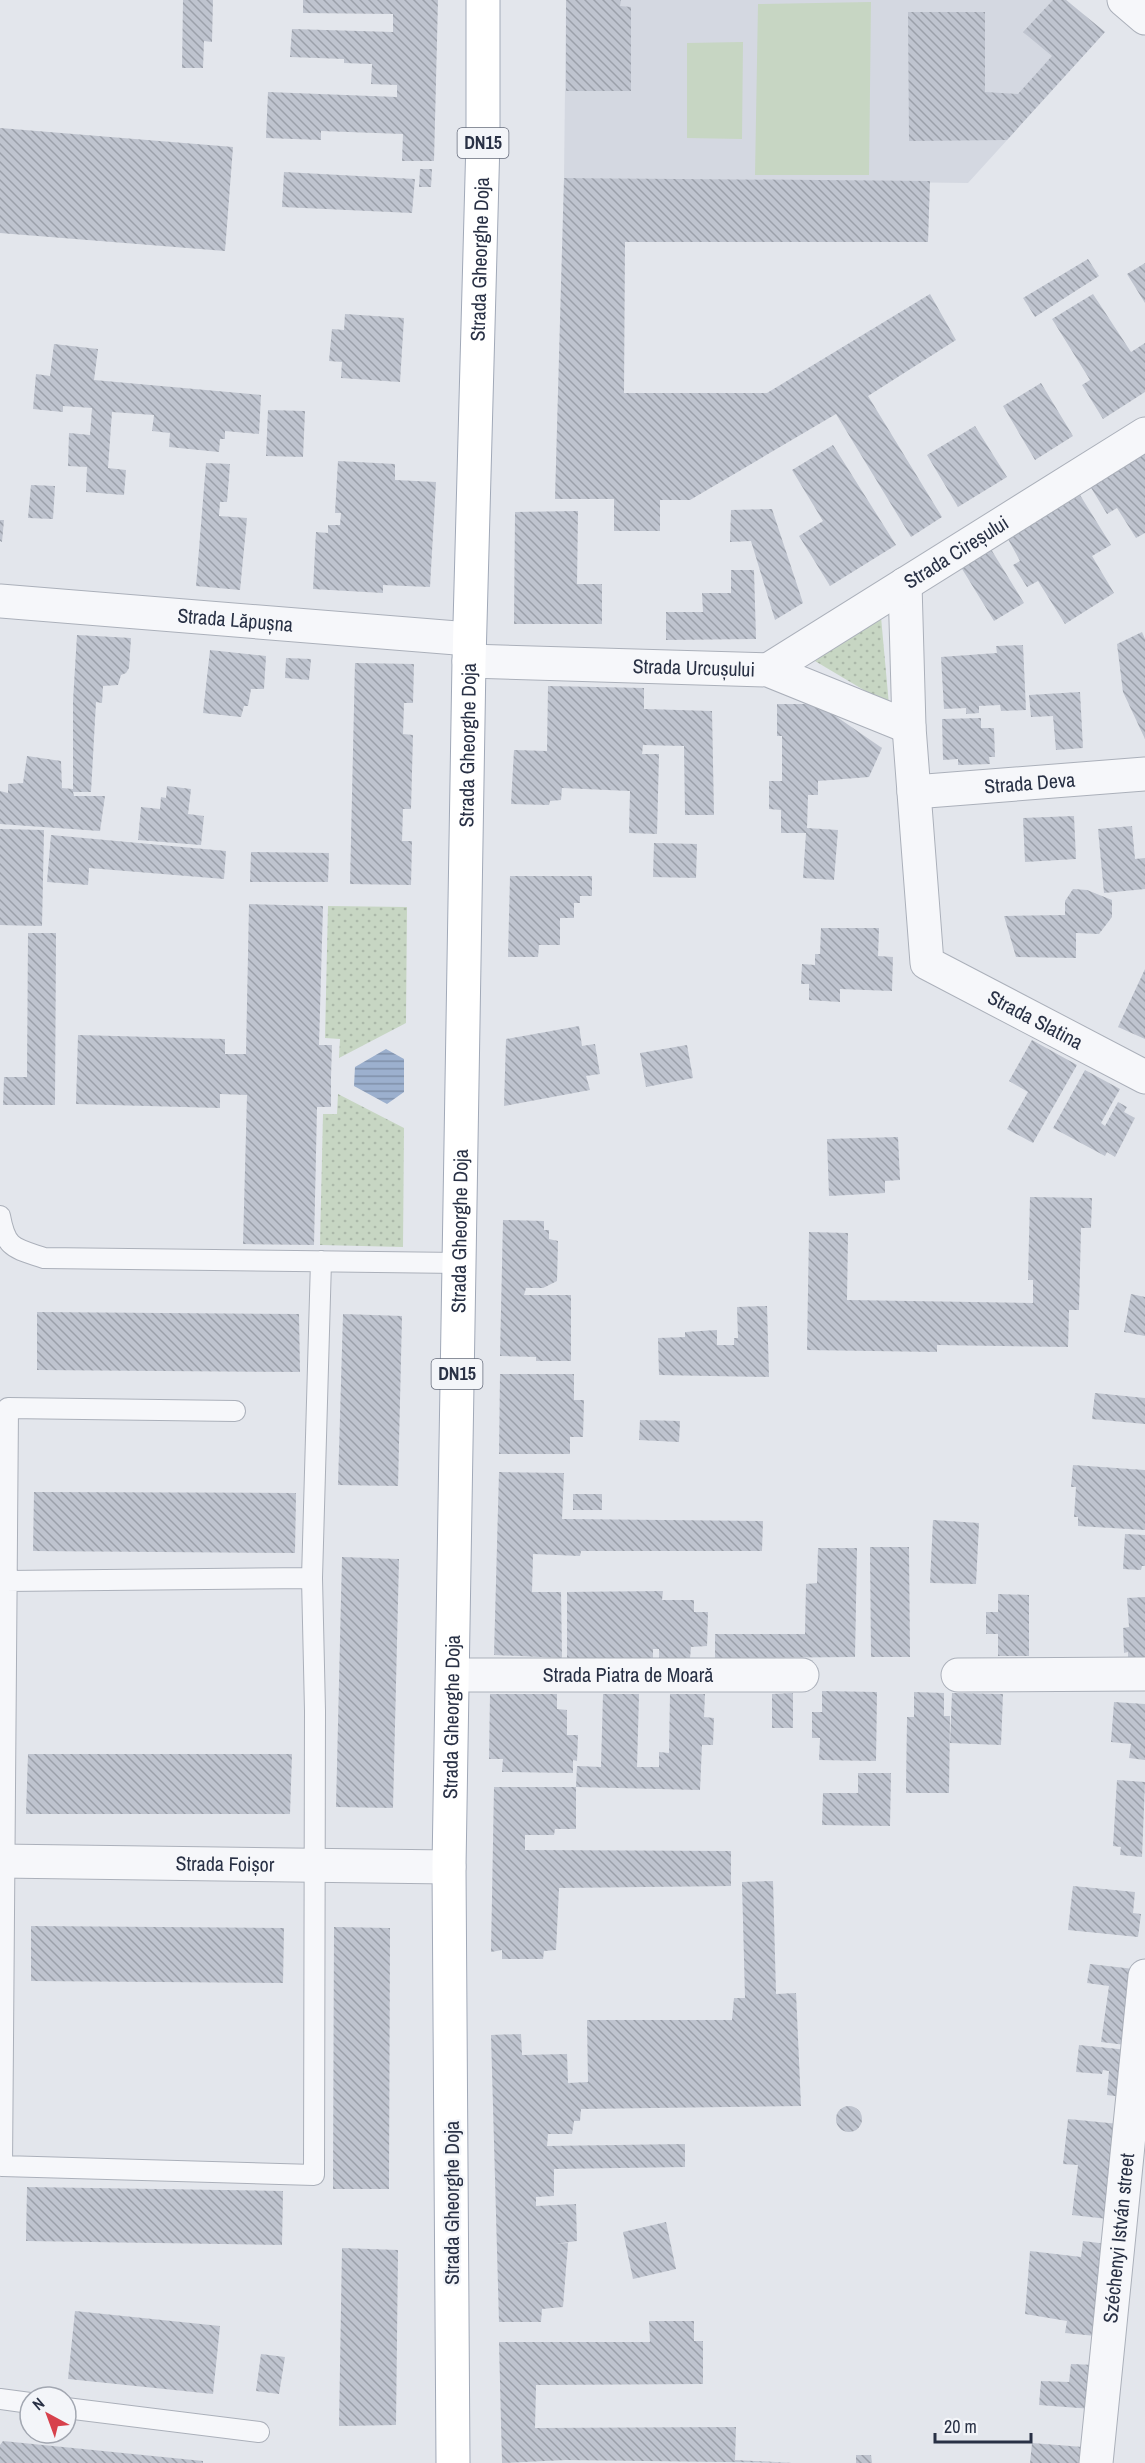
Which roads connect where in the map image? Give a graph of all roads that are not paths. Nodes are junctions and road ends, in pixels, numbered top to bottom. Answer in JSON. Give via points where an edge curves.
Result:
{"nodes":[{"id":1,"x":483,"y":0,"type":"edge"},
{"id":2,"x":1124,"y":0,"type":"edge"},
{"id":3,"x":1145,"y":18,"type":"edge"},
{"id":4,"x":1145,"y":434,"type":"edge"},
{"id":5,"x":905,"y":584,"type":"junction"},
{"id":6,"x":0,"y":601,"type":"edge"},
{"id":7,"x":469,"y":650,"type":"junction"},
{"id":8,"x":768,"y":670,"type":"junction"},
{"id":9,"x":909,"y":727,"type":"junction"},
{"id":10,"x":1145,"y":774,"type":"edge"},
{"id":11,"x":914,"y":792,"type":"junction"},
{"id":12,"x":1145,"y":1077,"type":"edge"},
{"id":13,"x":0,"y":1216,"type":"edge"},
{"id":14,"x":321,"y":1262,"type":"junction"},
{"id":15,"x":459,"y":1263,"type":"junction"},
{"id":16,"x":235,"y":1411,"type":"dead end"},
{"id":17,"x":312,"y":1578,"type":"junction"},
{"id":18,"x":5,"y":1581,"type":"junction"},
{"id":19,"x":1145,"y":1674,"type":"edge"},
{"id":20,"x":454,"y":1675,"type":"junction"},
{"id":21,"x":802,"y":1675,"type":"dead end"},
{"id":22,"x":958,"y":1675,"type":"dead end"},
{"id":23,"x":2,"y":1861,"type":"edge"},
{"id":24,"x":314,"y":1867,"type":"junction"},
{"id":25,"x":449,"y":1867,"type":"junction"},
{"id":26,"x":1145,"y":1976,"type":"edge"},
{"id":27,"x":0,"y":2399,"type":"edge"},
{"id":28,"x":18,"y":2401,"type":"edge"},
{"id":29,"x":78,"y":2409,"type":"edge"},
{"id":30,"x":259,"y":2432,"type":"dead end"},
{"id":31,"x":453,"y":2463,"type":"edge"},
{"id":32,"x":1096,"y":2463,"type":"edge"}],
"edges":[{"from":1,"to":7,"type":"main road","name":"Strada Gheorghe Doja","number":"DN15","via":[[483,140]]},
{"from":2,"to":3,"type":"street"},
{"from":4,"to":5,"type":"street","name":"Strada Cireșului"},
{"from":5,"to":8,"type":"street","name":"Strada Cireșului"},
{"from":5,"to":9,"type":"street"},
{"from":6,"to":7,"type":"street","name":"Strada Lăpușna"},
{"from":7,"to":8,"type":"street","name":"Strada Urcușului"},
{"from":7,"to":15,"type":"main road","name":"Strada Gheorghe Doja","number":"DN15"},
{"from":8,"to":9,"type":"street","name":"Strada Urcușului"},
{"from":9,"to":11,"type":"street"},
{"from":10,"to":11,"type":"street","name":"Strada Deva"},
{"from":11,"to":12,"type":"street","name":"Strada Slatina","via":[[927,963]]},
{"from":13,"to":14,"type":"lane","via":[[4,1238],[13,1248],[44,1258]]},
{"from":14,"to":15,"type":"lane"},
{"from":14,"to":17,"type":"lane"},
{"from":15,"to":20,"type":"main road","name":"Strada Gheorghe Doja","number":"DN15"},
{"from":16,"to":18,"type":"lane","via":[[8,1408]]},
{"from":17,"to":18,"type":"lane"},
{"from":17,"to":24,"type":"lane"},
{"from":18,"to":23,"type":"lane"},
{"from":19,"to":22,"type":"street"},
{"from":20,"to":21,"type":"street","name":"Strada Piatra de Moară"},
{"from":20,"to":25,"type":"main road","name":"Strada Gheorghe Doja","number":"DN15"},
{"from":23,"to":24,"type":"street","name":"Strada Foișor"},
{"from":23,"to":24,"type":"lane","via":[[2,2166],[314,2175]]},
{"from":24,"to":25,"type":"street","name":"Strada Foișor"},
{"from":25,"to":31,"type":"main road","name":"Strada Gheorghe Doja","number":"DN15"},
{"from":26,"to":32,"type":"street","name":"Széchenyi István street"},
{"from":27,"to":28,"type":"lane"},
{"from":29,"to":30,"type":"lane"}]}
